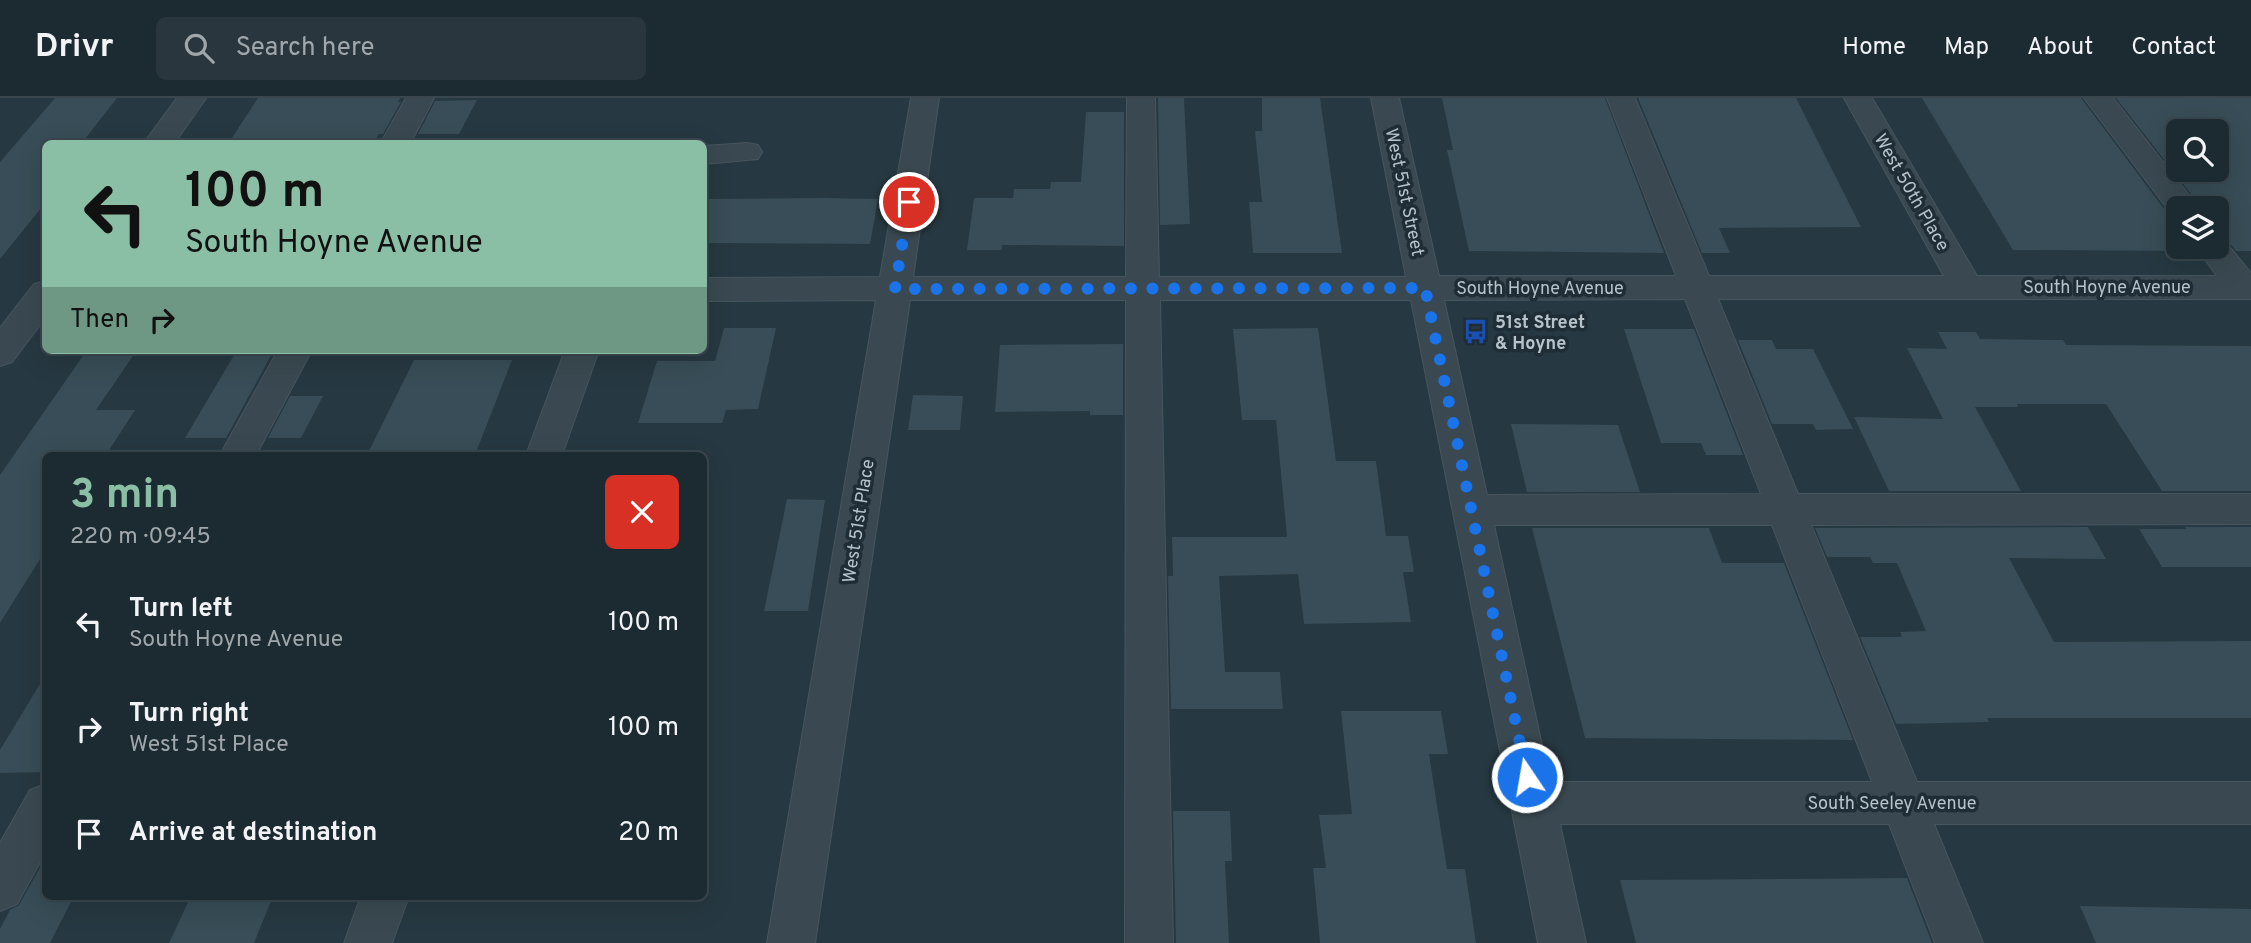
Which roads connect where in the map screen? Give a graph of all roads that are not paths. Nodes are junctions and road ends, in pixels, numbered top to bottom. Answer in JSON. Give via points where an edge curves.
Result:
{"nodes":[{"id":1,"x":192,"y":98,"type":"edge"},
{"id":2,"x":420,"y":98,"type":"edge"},
{"id":3,"x":925,"y":98,"type":"edge"},
{"id":4,"x":1141,"y":98,"type":"edge"},
{"id":5,"x":1385,"y":98,"type":"edge"},
{"id":6,"x":1621,"y":98,"type":"edge"},
{"id":7,"x":1858,"y":98,"type":"edge"},
{"id":8,"x":2098,"y":98,"type":"edge"},
{"id":9,"x":161,"y":140,"type":"edge"},
{"id":10,"x":397,"y":140,"type":"edge"},
{"id":11,"x":747,"y":152,"type":"dead end"},
{"id":12,"x":707,"y":155,"type":"edge"},
{"id":13,"x":2174,"y":196,"type":"edge"},
{"id":14,"x":2222,"y":259,"type":"edge"},
{"id":15,"x":1967,"y":287,"type":"junction"},
{"id":16,"x":2247,"y":287,"type":"edge"},
{"id":17,"x":1143,"y":288,"type":"junction"},
{"id":18,"x":1425,"y":288,"type":"junction"},
{"id":19,"x":1697,"y":288,"type":"junction"},
{"id":20,"x":707,"y":289,"type":"edge"},
{"id":21,"x":895,"y":289,"type":"junction"},
{"id":22,"x":42,"y":297,"type":"edge"},
{"id":23,"x":0,"y":353,"type":"edge"},
{"id":24,"x":293,"y":354,"type":"edge"},
{"id":25,"x":581,"y":354,"type":"edge"},
{"id":26,"x":239,"y":452,"type":"edge"},
{"id":27,"x":545,"y":452,"type":"edge"},
{"id":28,"x":1786,"y":509,"type":"junction"},
{"id":29,"x":2251,"y":509,"type":"edge"},
{"id":30,"x":1472,"y":510,"type":"junction"},
{"id":31,"x":1533,"y":803,"type":"junction"},
{"id":32,"x":1903,"y":803,"type":"junction"},
{"id":33,"x":2251,"y":803,"type":"edge"},
{"id":34,"x":42,"y":812,"type":"edge"},
{"id":35,"x":0,"y":888,"type":"edge"},
{"id":36,"x":384,"y":900,"type":"edge"},
{"id":37,"x":368,"y":943,"type":"edge"},
{"id":38,"x":791,"y":943,"type":"edge"},
{"id":39,"x":1149,"y":943,"type":"edge"},
{"id":40,"x":1562,"y":943,"type":"edge"},
{"id":41,"x":1959,"y":943,"type":"edge"}],
"edges":[{"from":1,"to":9,"type":"street"},
{"from":2,"to":10,"type":"street"},
{"from":3,"to":21,"type":"street","name":"West 51st Place"},
{"from":4,"to":17,"type":"street"},
{"from":5,"to":18,"type":"street","name":"West 51st Street"},
{"from":6,"to":19,"type":"street"},
{"from":7,"to":15,"type":"street","name":"West 50th Place"},
{"from":8,"to":13,"type":"street"},
{"from":11,"to":12,"type":"street"},
{"from":14,"to":16,"type":"street"},
{"from":15,"to":16,"type":"street","name":"South Hoyne Avenue"},
{"from":15,"to":19,"type":"street","name":"South Hoyne Avenue"},
{"from":17,"to":18,"type":"street","name":"South Hoyne Avenue"},
{"from":17,"to":21,"type":"street","name":"South Hoyne Avenue"},
{"from":17,"to":39,"type":"street"},
{"from":18,"to":19,"type":"street","name":"South Hoyne Avenue"},
{"from":18,"to":30,"type":"street","name":"West 51st Street"},
{"from":19,"to":28,"type":"street"},
{"from":20,"to":21,"type":"street","name":"South Hoyne Avenue"},
{"from":21,"to":38,"type":"street","name":"West 51st Place"},
{"from":22,"to":23,"type":"street"},
{"from":24,"to":26,"type":"street"},
{"from":25,"to":27,"type":"street"},
{"from":28,"to":29,"type":"street"},
{"from":28,"to":30,"type":"street"},
{"from":28,"to":32,"type":"street"},
{"from":30,"to":31,"type":"street","name":"West 51st Street"},
{"from":31,"to":32,"type":"street","name":"South Seeley Avenue"},
{"from":31,"to":40,"type":"street","name":"West 51st Street"},
{"from":32,"to":33,"type":"street","name":"South Seeley Avenue"},
{"from":32,"to":41,"type":"street"},
{"from":34,"to":35,"type":"street"},
{"from":36,"to":37,"type":"street"}]}
